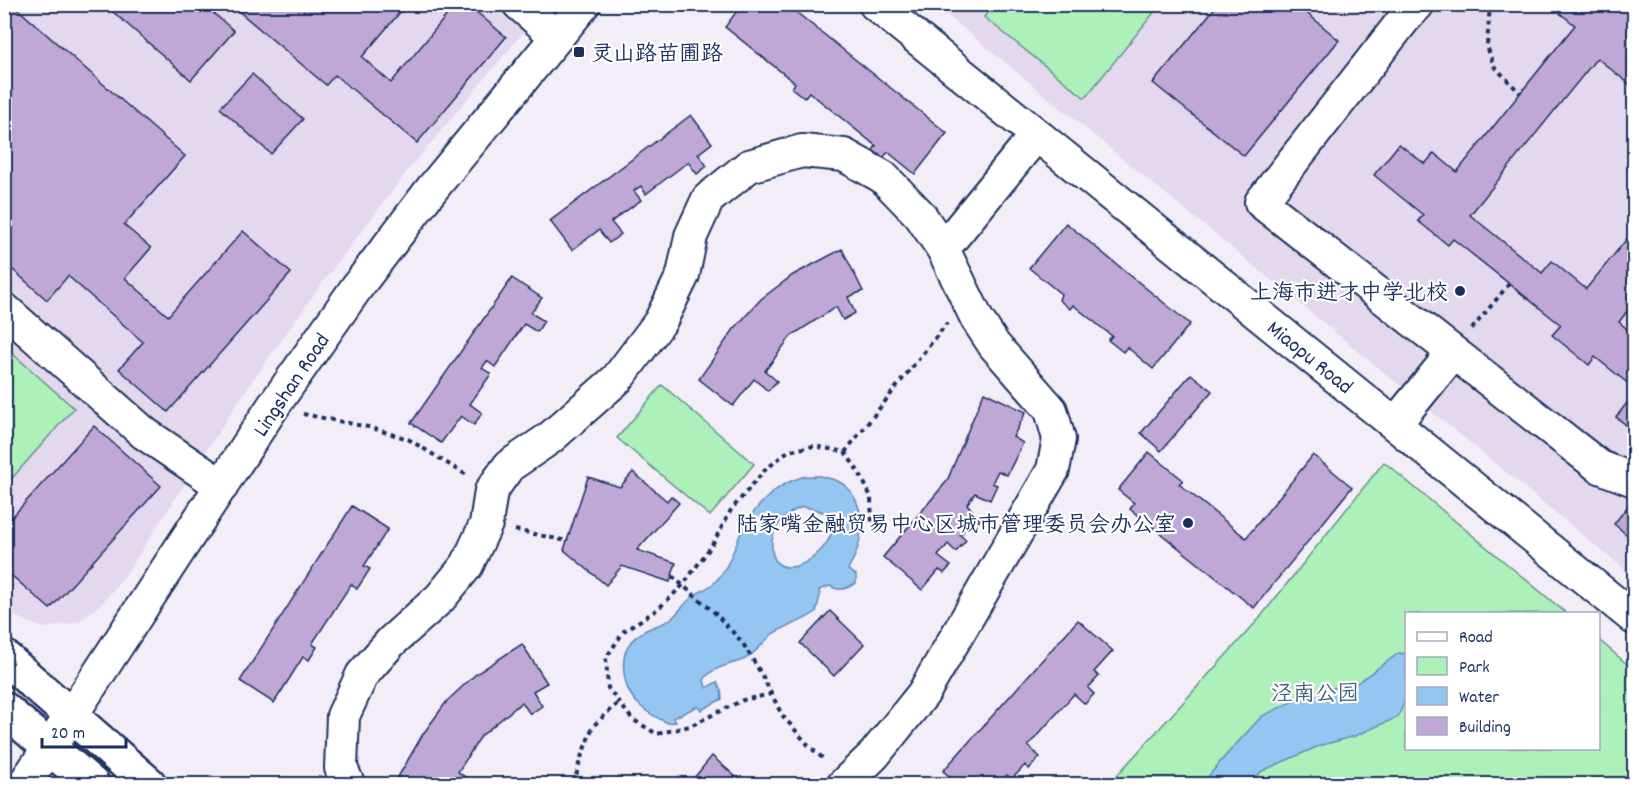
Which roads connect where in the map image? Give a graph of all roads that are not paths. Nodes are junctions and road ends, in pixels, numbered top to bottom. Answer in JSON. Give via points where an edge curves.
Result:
{"nodes":[{"id":1,"x":519,"y":4,"type":"edge"},
{"id":2,"x":584,"y":4,"type":"edge"},
{"id":3,"x":875,"y":4,"type":"edge"},
{"id":4,"x":1418,"y":4,"type":"edge"},
{"id":5,"x":557,"y":37,"type":"junction"},
{"id":6,"x":1036,"y":135,"type":"junction"},
{"id":7,"x":943,"y":249,"type":"junction"},
{"id":8,"x":4,"y":309,"type":"edge"},
{"id":9,"x":1453,"y":353,"type":"junction"},
{"id":10,"x":1395,"y":424,"type":"junction"},
{"id":11,"x":1635,"y":480,"type":"edge"},
{"id":12,"x":222,"y":486,"type":"junction"},
{"id":13,"x":1635,"y":618,"type":"edge"},
{"id":14,"x":4,"y":657,"type":"edge"},
{"id":15,"x":4,"y":709,"type":"edge"},
{"id":16,"x":71,"y":716,"type":"junction"},
{"id":17,"x":49,"y":748,"type":"junction"},
{"id":18,"x":846,"y":782,"type":"edge"},
{"id":19,"x":24,"y":784,"type":"edge"},
{"id":20,"x":92,"y":784,"type":"edge"},
{"id":21,"x":149,"y":784,"type":"edge"},
{"id":22,"x":348,"y":784,"type":"edge"}],
"edges":[{"from":1,"to":5,"type":"street"},
{"from":2,"to":5,"type":"street","name":"Lingshan Road"},
{"from":3,"to":6,"type":"street","name":"Miaopu Road"},
{"from":4,"to":9,"type":"street","via":[[1261,202]]},
{"from":5,"to":12,"type":"street","name":"Lingshan Road","via":[[357,287]]},
{"from":6,"to":7,"type":"street"},
{"from":6,"to":10,"type":"street","name":"Miaopu Road"},
{"from":7,"to":18,"type":"street","via":[[994,345],[1051,410],[1059,439],[1053,470],[923,694],[874,755]]},
{"from":7,"to":22,"type":"street","via":[[920,215],[883,177],[844,155],[802,151],[749,166],[708,200],[691,236],[683,275],[660,322],[617,379],[550,438],[509,466],[491,491],[486,524],[467,565],[440,598],[391,642],[362,675],[343,716],[341,768]]},
{"from":8,"to":12,"type":"street","via":[[144,433]]},
{"from":9,"to":10,"type":"street"},
{"from":9,"to":11,"type":"street","via":[[1600,467]]},
{"from":10,"to":13,"type":"street","name":"Miaopu Road"},
{"from":12,"to":16,"type":"street","name":"Lingshan Road"},
{"from":14,"to":16,"type":"main road"},
{"from":15,"to":17,"type":"main road"},
{"from":16,"to":17,"type":"street","name":"Lingshan Road"},
{"from":16,"to":21,"type":"main road"},
{"from":17,"to":19,"type":"street","name":"Lingshan Road"},
{"from":17,"to":20,"type":"main road"}]}
